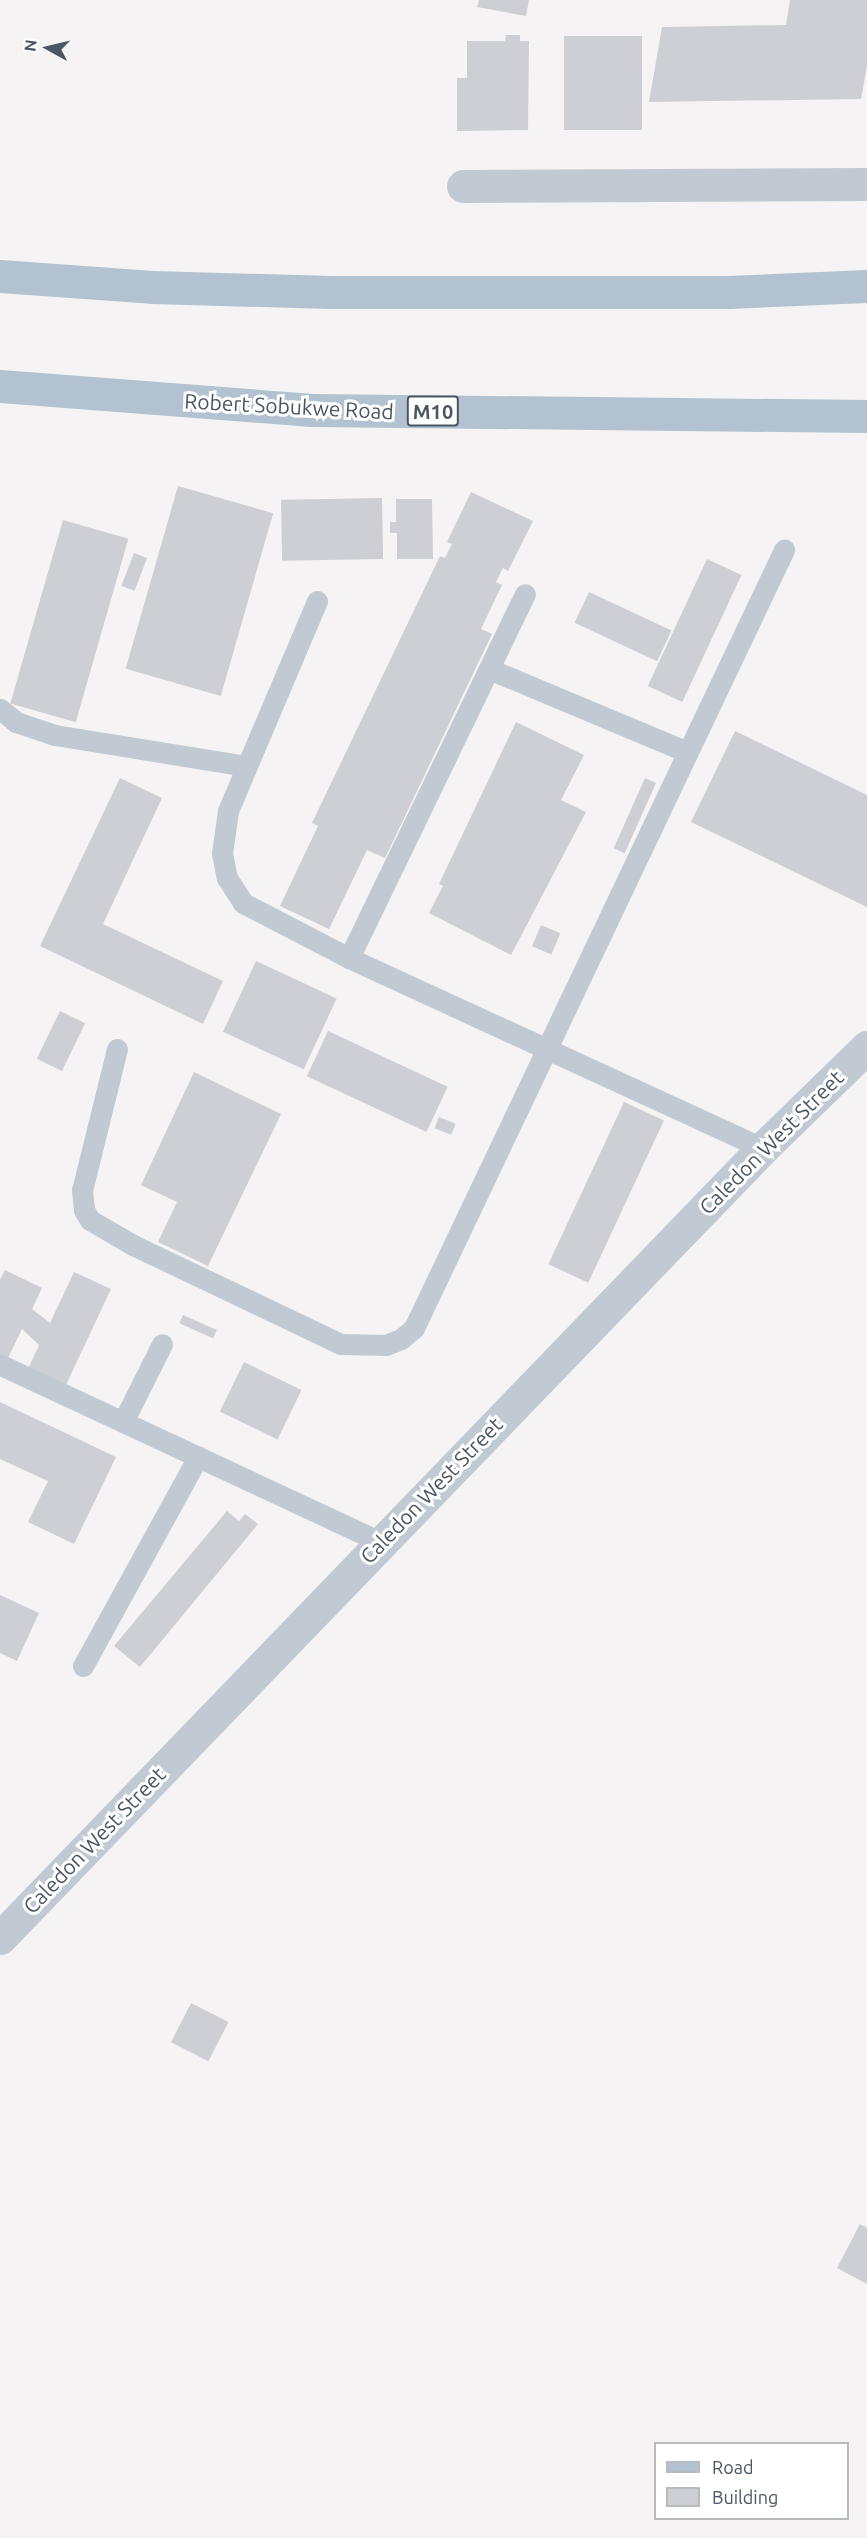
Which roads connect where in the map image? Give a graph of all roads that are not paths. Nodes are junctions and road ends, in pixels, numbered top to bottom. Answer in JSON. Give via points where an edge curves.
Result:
{"nodes":[{"id":1,"x":867,"y":184,"type":"edge"},
{"id":2,"x":463,"y":186,"type":"dead end"},
{"id":3,"x":0,"y":276,"type":"edge"},
{"id":4,"x":867,"y":286,"type":"edge"},
{"id":5,"x":0,"y":386,"type":"edge"},
{"id":6,"x":867,"y":416,"type":"edge"},
{"id":7,"x":784,"y":550,"type":"dead end"},
{"id":8,"x":525,"y":594,"type":"dead end"},
{"id":9,"x":316,"y":600,"type":"dead end"},
{"id":10,"x":489,"y":669,"type":"junction"},
{"id":11,"x":0,"y":709,"type":"edge"},
{"id":12,"x":687,"y":752,"type":"junction"},
{"id":13,"x":246,"y":766,"type":"junction"},
{"id":14,"x":349,"y":958,"type":"junction"},
{"id":15,"x":867,"y":1047,"type":"edge"},
{"id":16,"x":545,"y":1048,"type":"junction"},
{"id":17,"x":117,"y":1049,"type":"dead end"},
{"id":18,"x":763,"y":1148,"type":"junction"},
{"id":19,"x":162,"y":1344,"type":"dead end"},
{"id":20,"x":1,"y":1365,"type":"edge"},
{"id":21,"x":123,"y":1422,"type":"junction"},
{"id":22,"x":198,"y":1457,"type":"junction"},
{"id":23,"x":380,"y":1542,"type":"junction"},
{"id":24,"x":83,"y":1666,"type":"dead end"},
{"id":25,"x":0,"y":1938,"type":"edge"}],
"edges":[{"from":1,"to":2,"type":"street"},
{"from":3,"to":4,"type":"main road","via":[[152,288],[330,292],[717,292]]},
{"from":5,"to":6,"type":"main road","name":"Robert Sobukwe Road","number":"M10","via":[[312,410]]},
{"from":7,"to":12,"type":"lane"},
{"from":8,"to":10,"type":"lane"},
{"from":9,"to":13,"type":"lane"},
{"from":10,"to":12,"type":"lane"},
{"from":10,"to":14,"type":"lane"},
{"from":11,"to":13,"type":"lane","via":[[16,722],[55,735]]},
{"from":12,"to":16,"type":"lane"},
{"from":13,"to":14,"type":"lane","via":[[228,811],[222,853],[227,878],[243,903]]},
{"from":14,"to":16,"type":"lane"},
{"from":15,"to":18,"type":"street","name":"Caledon West Street"},
{"from":16,"to":17,"type":"lane","via":[[414,1328],[401,1340],[366,1346],[340,1344],[124,1241],[90,1220],[84,1210],[82,1190]]},
{"from":16,"to":18,"type":"lane"},
{"from":18,"to":23,"type":"street","name":"Caledon West Street"},
{"from":19,"to":21,"type":"lane"},
{"from":20,"to":21,"type":"lane"},
{"from":21,"to":22,"type":"lane"},
{"from":22,"to":23,"type":"lane"},
{"from":22,"to":24,"type":"lane"},
{"from":23,"to":25,"type":"street","name":"Caledon West Street"}]}
